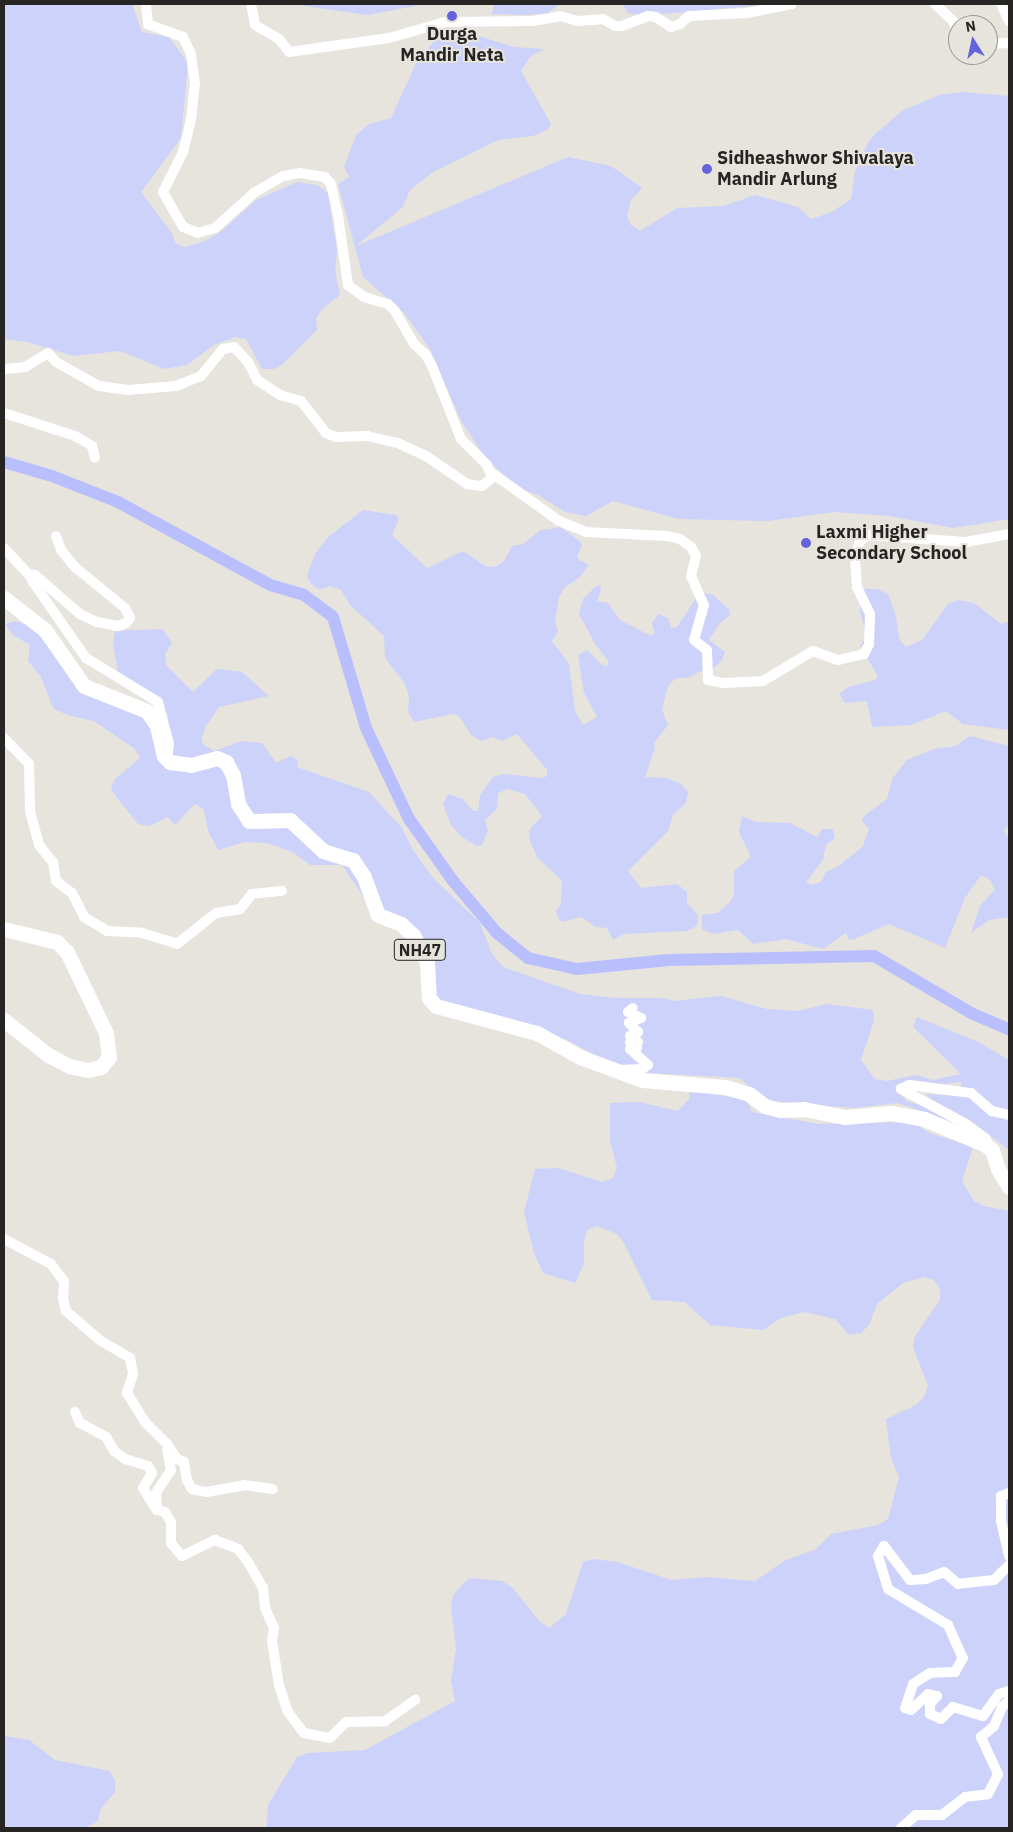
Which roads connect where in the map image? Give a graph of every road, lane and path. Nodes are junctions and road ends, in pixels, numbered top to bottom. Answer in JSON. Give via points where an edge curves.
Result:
{"nodes":[{"id":1,"x":146,"y":4,"type":"edge"},
{"id":2,"x":251,"y":4,"type":"edge"},
{"id":3,"x":792,"y":4,"type":"edge"},
{"id":4,"x":935,"y":4,"type":"edge"},
{"id":5,"x":1001,"y":4,"type":"edge"},
{"id":6,"x":948,"y":16,"type":"edge"},
{"id":7,"x":1009,"y":21,"type":"edge"},
{"id":8,"x":4,"y":369,"type":"edge"},
{"id":9,"x":4,"y":413,"type":"edge"},
{"id":10,"x":94,"y":458,"type":"dead end"},
{"id":11,"x":492,"y":474,"type":"junction"},
{"id":12,"x":1009,"y":534,"type":"edge"},
{"id":13,"x":56,"y":536,"type":"dead end"},
{"id":14,"x":4,"y":548,"type":"edge"},
{"id":15,"x":31,"y":577,"type":"junction"},
{"id":16,"x":5,"y":602,"type":"edge"},
{"id":17,"x":4,"y":738,"type":"edge"},
{"id":18,"x":167,"y":758,"type":"junction"},
{"id":19,"x":282,"y":891,"type":"dead end"},
{"id":20,"x":4,"y":929,"type":"edge"},
{"id":21,"x":634,"y":1008,"type":"dead end"},
{"id":22,"x":4,"y":1020,"type":"edge"},
{"id":23,"x":618,"y":1071,"type":"junction"},
{"id":24,"x":1009,"y":1115,"type":"edge"},
{"id":25,"x":992,"y":1150,"type":"junction"},
{"id":26,"x":1009,"y":1187,"type":"edge"},
{"id":27,"x":4,"y":1239,"type":"edge"},
{"id":28,"x":75,"y":1412,"type":"dead end"},
{"id":29,"x":167,"y":1444,"type":"junction"},
{"id":30,"x":272,"y":1489,"type":"dead end"},
{"id":31,"x":1009,"y":1493,"type":"edge"},
{"id":32,"x":157,"y":1510,"type":"junction"},
{"id":33,"x":1009,"y":1556,"type":"edge"},
{"id":34,"x":1009,"y":1565,"type":"edge"},
{"id":35,"x":1009,"y":1691,"type":"edge"},
{"id":36,"x":415,"y":1700,"type":"dead end"},
{"id":37,"x":1009,"y":1701,"type":"edge"},
{"id":38,"x":901,"y":1828,"type":"edge"}],
"edges":[{"from":1,"to":11,"type":"street","via":[[148,24],[183,37],[191,54],[195,84],[191,120],[183,152],[163,192],[183,227],[198,233],[214,228],[254,193],[284,176],[300,173],[325,177],[331,184],[338,215],[348,285],[364,297],[388,304],[394,310],[414,344],[432,366],[461,439]]},
{"from":2,"to":3,"type":"street","via":[[254,24],[279,39],[289,52],[389,38],[445,22],[533,21],[560,16],[577,22],[602,19],[622,26],[648,16],[656,17],[670,27],[689,16],[747,13]]},
{"from":4,"to":6,"type":"street"},
{"from":5,"to":7,"type":"street"},
{"from":8,"to":11,"type":"street","via":[[25,367],[48,353],[56,362],[99,386],[128,390],[176,386],[201,376],[223,349],[234,347],[248,362],[257,380],[280,395],[301,401],[326,433],[336,437],[367,436],[398,442],[426,456],[467,484],[487,483]]},
{"from":9,"to":10,"type":"street","via":[[75,436],[92,446]]},
{"from":11,"to":12,"type":"street","via":[[559,521],[586,532],[667,536],[680,539],[691,547],[696,556],[691,576],[704,606],[694,640],[708,650],[708,680],[724,682],[763,681],[813,650],[838,660],[864,654],[870,614],[857,587],[855,558],[860,541],[868,535],[966,542]]},
{"from":13,"to":15,"type":"street","via":[[61,550],[75,567],[125,608],[130,618],[126,624],[118,626],[97,622],[80,614],[35,575]]},
{"from":14,"to":15,"type":"street"},
{"from":15,"to":18,"type":"street","via":[[86,658],[158,702],[169,744]]},
{"from":16,"to":18,"type":"highway","via":[[46,630],[84,686],[147,711],[157,726]]},
{"from":17,"to":19,"type":"street","via":[[29,764],[30,811],[40,845],[52,862],[56,881],[72,893],[84,917],[107,931],[142,933],[177,944],[216,913],[240,909],[252,894]]},
{"from":18,"to":23,"type":"highway","number":"NH47","via":[[170,762],[191,765],[218,758],[226,762],[233,775],[238,804],[249,821],[290,820],[323,851],[353,860],[364,877],[378,915],[401,924],[413,934],[427,963],[429,998],[436,1006],[537,1033],[580,1057]]},
{"from":20,"to":22,"type":"highway","via":[[57,942],[67,952],[106,1034],[109,1057],[101,1067],[88,1070],[70,1066],[48,1055]]},
{"from":21,"to":23,"type":"street","via":[[628,1012],[641,1018],[629,1023],[638,1032],[630,1036],[638,1042],[630,1042],[637,1048],[630,1049],[648,1065],[642,1069]]},
{"from":23,"to":25,"type":"highway","number":"NH47","via":[[642,1080],[725,1087],[749,1094],[765,1106],[780,1110],[804,1109],[845,1117],[891,1113],[924,1119]]},
{"from":24,"to":25,"type":"street","via":[[992,1110],[971,1092],[909,1084],[901,1089],[966,1124],[985,1138]]},
{"from":25,"to":26,"type":"highway"},
{"from":27,"to":29,"type":"street","via":[[51,1264],[64,1281],[62,1299],[66,1311],[101,1341],[130,1358],[133,1374],[127,1393],[146,1423]]},
{"from":28,"to":32,"type":"street","via":[[80,1423],[106,1438],[114,1451],[125,1459],[148,1466],[152,1473],[143,1488]]},
{"from":29,"to":30,"type":"street","via":[[176,1458],[184,1462],[186,1480],[197,1492],[231,1485]]},
{"from":29,"to":32,"type":"street","via":[[171,1470],[156,1493]]},
{"from":31,"to":33,"type":"street","via":[[1001,1496],[1001,1520]]},
{"from":32,"to":36,"type":"street","via":[[165,1512],[171,1522],[171,1543],[182,1556],[215,1540],[238,1548],[248,1562],[263,1588],[265,1608],[274,1628],[272,1641],[279,1685],[288,1712],[304,1733],[330,1738],[346,1722],[384,1721]]},
{"from":34,"to":35,"type":"street","via":[[994,1580],[958,1584],[944,1572],[926,1579],[910,1580],[884,1546],[878,1556],[888,1589],[948,1625],[964,1658],[955,1672],[930,1673],[913,1684],[905,1708],[911,1710],[928,1694],[937,1696],[930,1704],[930,1714],[941,1719],[952,1707],[983,1716],[999,1694]]},
{"from":37,"to":38,"type":"street","via":[[1002,1706],[994,1726],[981,1737],[998,1774],[988,1794],[965,1797],[942,1815],[916,1815]]}]}
